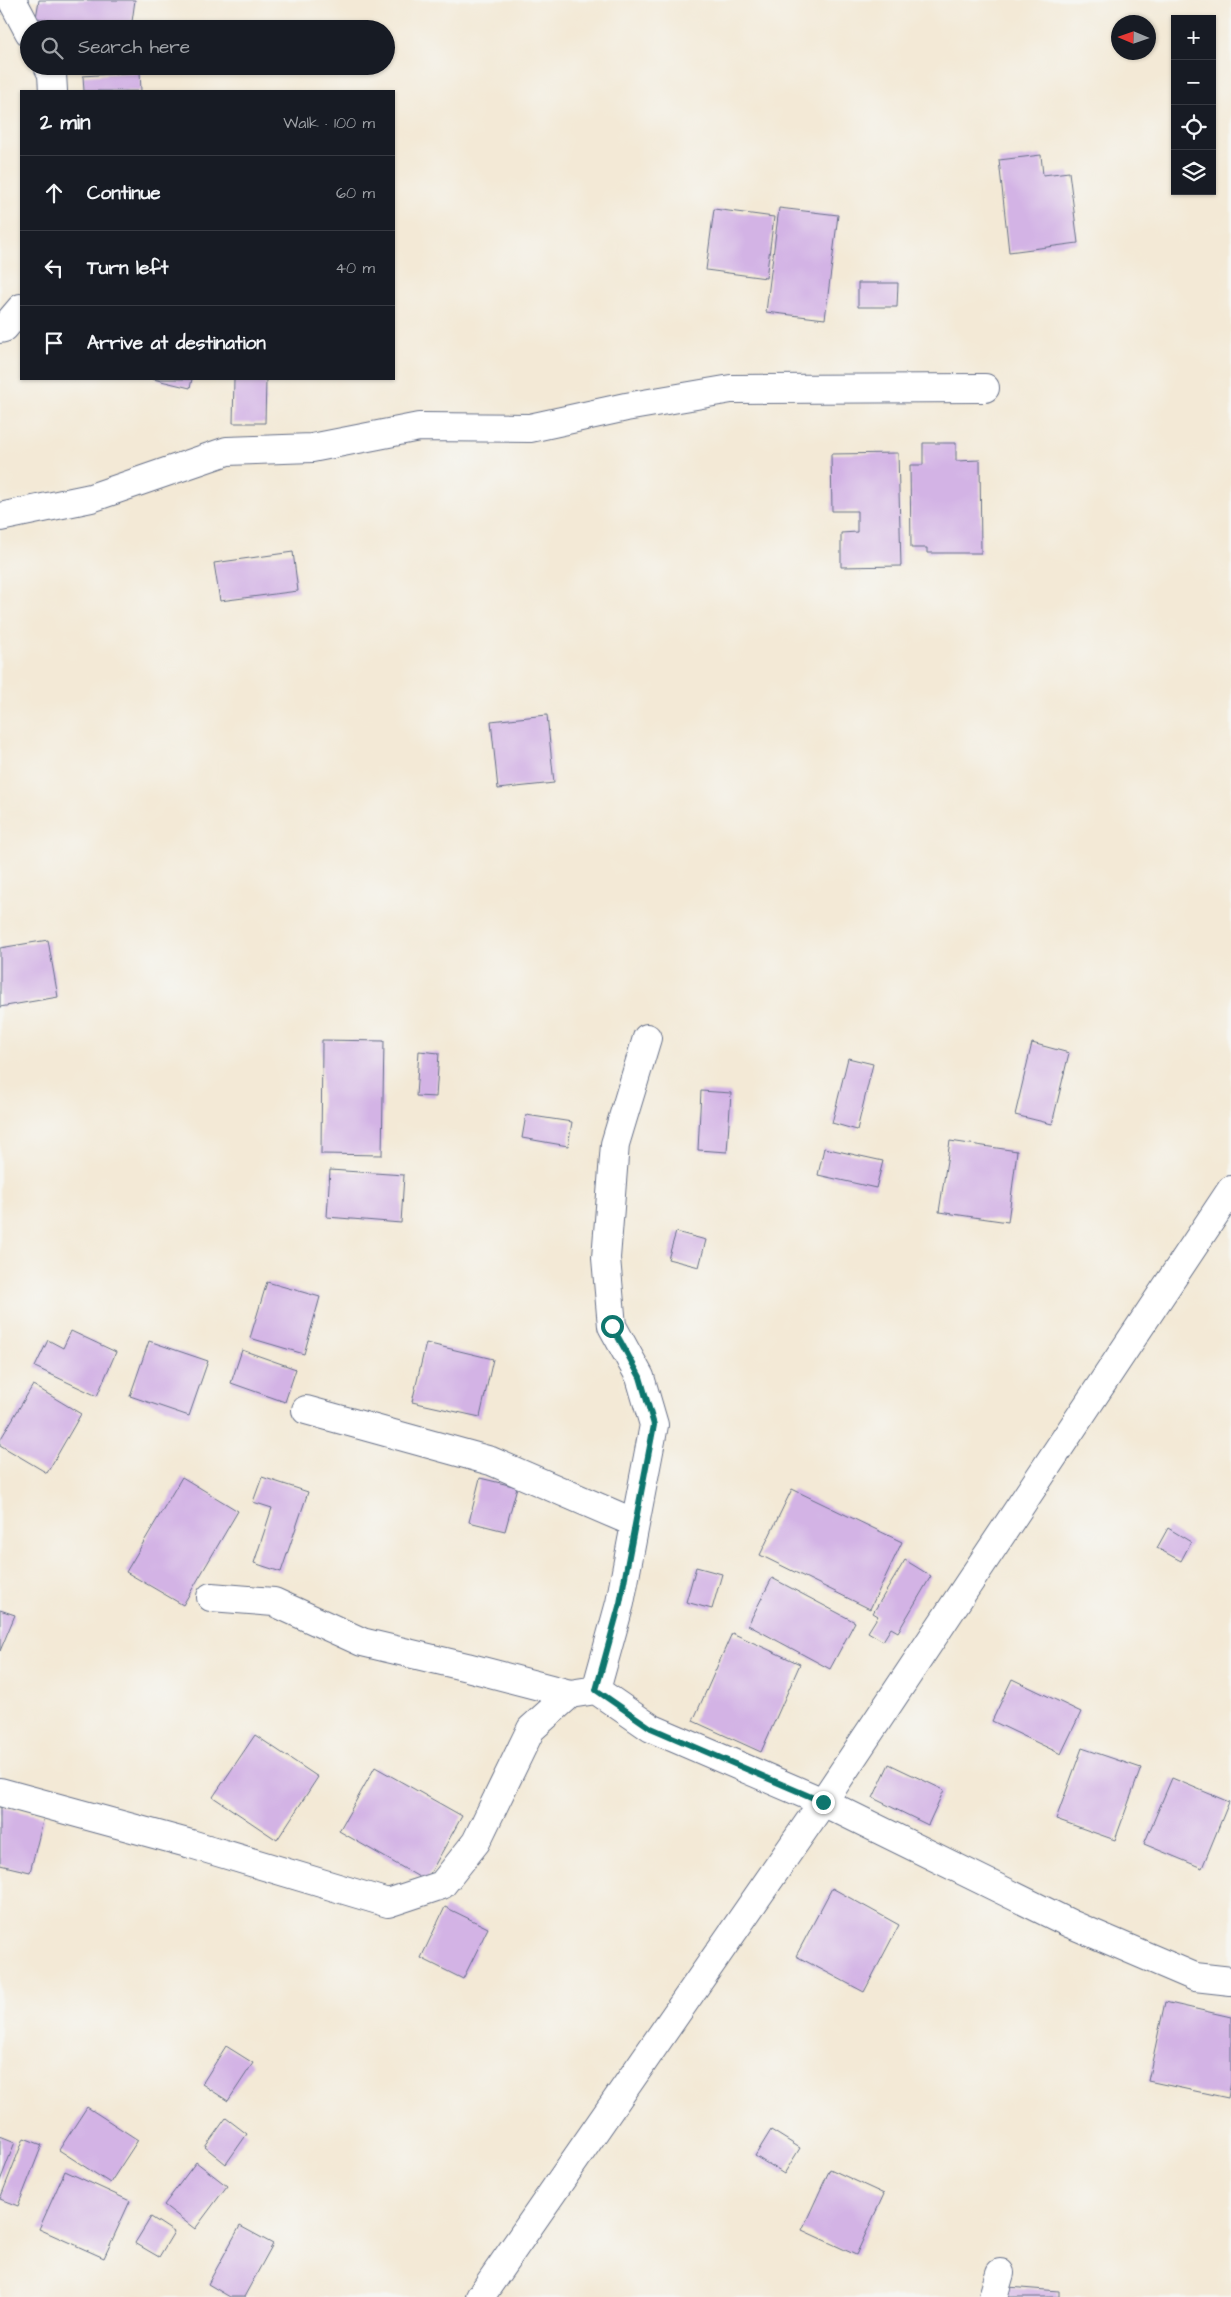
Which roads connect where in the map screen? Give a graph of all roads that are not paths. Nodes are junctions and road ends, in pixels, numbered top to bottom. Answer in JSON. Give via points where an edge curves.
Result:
{"nodes":[{"id":1,"x":12,"y":0,"type":"edge"},
{"id":2,"x":23,"y":20,"type":"edge"},
{"id":3,"x":52,"y":75,"type":"edge"},
{"id":4,"x":53,"y":90,"type":"edge"},
{"id":5,"x":20,"y":309,"type":"edge"},
{"id":6,"x":0,"y":329,"type":"edge"},
{"id":7,"x":985,"y":388,"type":"dead end"},
{"id":8,"x":0,"y":517,"type":"edge"},
{"id":9,"x":647,"y":1038,"type":"dead end"},
{"id":10,"x":1231,"y":1190,"type":"edge"},
{"id":11,"x":306,"y":1410,"type":"dead end"},
{"id":12,"x":635,"y":1523,"type":"junction"},
{"id":13,"x":211,"y":1597,"type":"dead end"},
{"id":14,"x":583,"y":1692,"type":"junction"},
{"id":15,"x":0,"y":1792,"type":"edge"},
{"id":16,"x":823,"y":1802,"type":"junction"},
{"id":17,"x":1231,"y":1981,"type":"edge"},
{"id":18,"x":480,"y":2297,"type":"edge"}],
"edges":[{"from":1,"to":2,"type":"street"},
{"from":3,"to":4,"type":"street"},
{"from":5,"to":6,"type":"street"},
{"from":7,"to":8,"type":"street","via":[[731,389],[530,428],[419,428],[312,448],[227,451],[92,498]]},
{"from":9,"to":12,"type":"street","via":[[615,1144],[606,1258],[612,1326],[640,1377],[654,1425]]},
{"from":10,"to":16,"type":"street"},
{"from":11,"to":12,"type":"street","via":[[491,1461]]},
{"from":12,"to":14,"type":"street","via":[[620,1603]]},
{"from":13,"to":14,"type":"street","via":[[274,1602],[362,1642]]},
{"from":14,"to":15,"type":"street","via":[[531,1729],[476,1842],[442,1885],[388,1904],[191,1844]]},
{"from":14,"to":16,"type":"street","via":[[651,1728]]},
{"from":16,"to":17,"type":"street","via":[[1071,1924],[1195,1977]]},
{"from":16,"to":18,"type":"street"}]}
